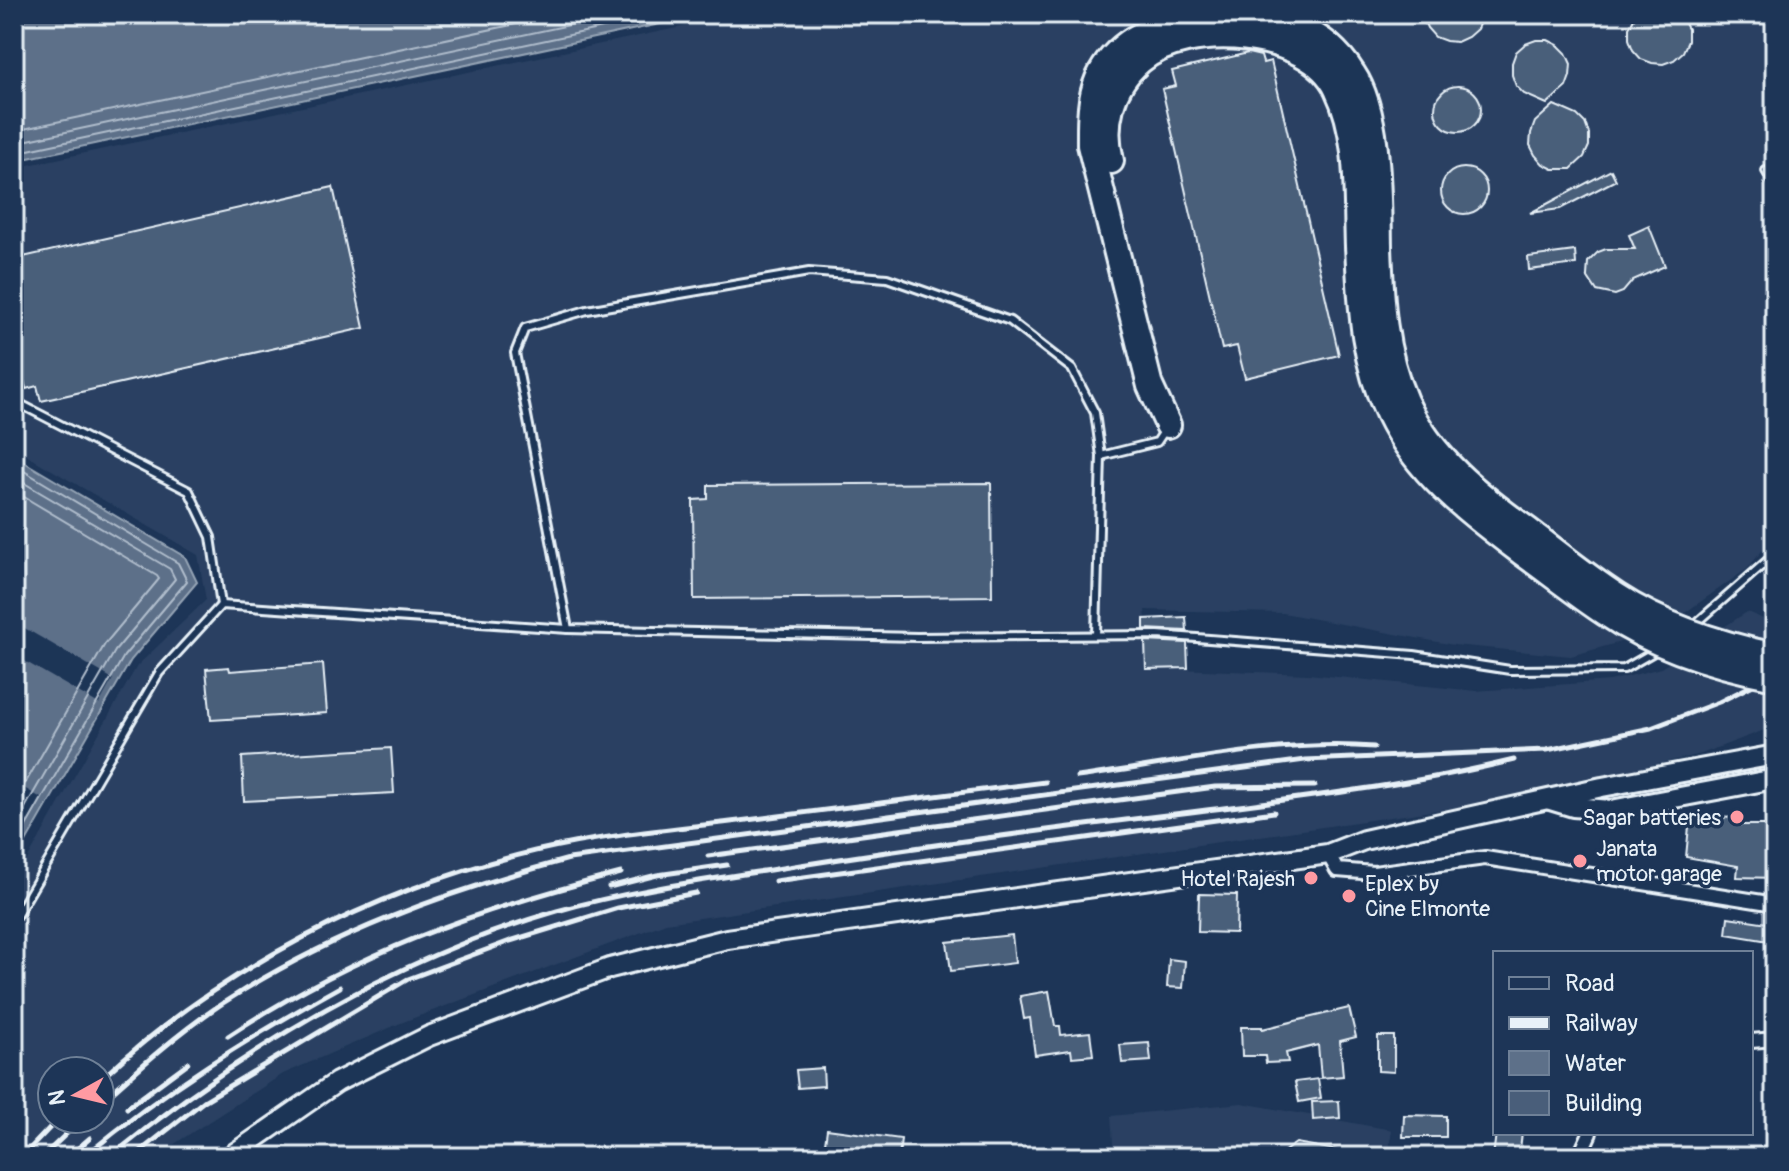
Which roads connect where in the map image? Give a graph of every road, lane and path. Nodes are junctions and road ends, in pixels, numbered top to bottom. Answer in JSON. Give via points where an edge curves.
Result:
{"nodes":[{"id":1,"x":1766,"y":171,"type":"dead end"},
{"id":2,"x":1775,"y":186,"type":"edge"},
{"id":3,"x":1369,"y":246,"type":"junction"},
{"id":4,"x":22,"y":405,"type":"dead end"},
{"id":5,"x":1168,"y":425,"type":"joint"},
{"id":6,"x":1101,"y":456,"type":"junction"},
{"id":7,"x":1775,"y":554,"type":"edge"},
{"id":8,"x":221,"y":605,"type":"junction"},
{"id":9,"x":568,"y":629,"type":"junction"},
{"id":10,"x":1096,"y":635,"type":"junction"},
{"id":11,"x":1775,"y":656,"type":"edge"},
{"id":12,"x":1775,"y":677,"type":"edge"},
{"id":13,"x":1775,"y":755,"type":"edge"},
{"id":14,"x":1775,"y":779,"type":"edge"},
{"id":15,"x":1548,"y":799,"type":"junction"},
{"id":16,"x":1328,"y":854,"type":"junction"},
{"id":17,"x":1775,"y":904,"type":"edge"},
{"id":18,"x":14,"y":920,"type":"edge"},
{"id":19,"x":1775,"y":1039,"type":"edge"},
{"id":20,"x":1753,"y":1041,"type":"edge"},
{"id":21,"x":1589,"y":1135,"type":"edge"},
{"id":22,"x":229,"y":1157,"type":"edge"},
{"id":23,"x":1579,"y":1157,"type":"edge"}],
"edges":[{"from":1,"to":2,"type":"lane"},
{"from":3,"to":5,"type":"highway","via":[[1376,164],[1369,115],[1355,76],[1332,47],[1301,28],[1267,18],[1221,15],[1175,21],[1139,35],[1118,52],[1099,78],[1090,110],[1090,145],[1150,386]]},
{"from":3,"to":11,"type":"highway","bridge":true,"via":[[1397,380],[1428,440],[1456,474],[1617,596],[1690,632]]},
{"from":3,"to":12,"type":"highway","bridge":true,"via":[[1364,337],[1377,387],[1398,432],[1441,489],[1605,614],[1683,652]]},
{"from":4,"to":8,"type":"lane","via":[[189,491],[211,537]]},
{"from":5,"to":6,"type":"lane","via":[[1157,442]]},
{"from":6,"to":9,"type":"lane","via":[[1095,413],[1072,369],[1010,321],[887,278],[809,272],[587,310],[525,328],[515,353]]},
{"from":6,"to":10,"type":"lane"},
{"from":7,"to":10,"type":"lane","via":[[1679,638],[1624,669],[1510,670],[1414,655]]},
{"from":8,"to":9,"type":"lane"},
{"from":8,"to":18,"type":"lane","via":[[159,673]]},
{"from":9,"to":10,"type":"lane","via":[[917,637]]},
{"from":13,"to":15,"type":"main road"},
{"from":14,"to":15,"type":"main road","via":[[1611,810]]},
{"from":15,"to":16,"type":"main road","via":[[1364,840]]},
{"from":16,"to":17,"type":"street","via":[[1337,870],[1347,872],[1485,858]]},
{"from":16,"to":22,"type":"main road","via":[[727,939],[610,968],[429,1036],[337,1082]]},
{"from":19,"to":20,"type":"street"},
{"from":21,"to":23,"type":"street"}]}
